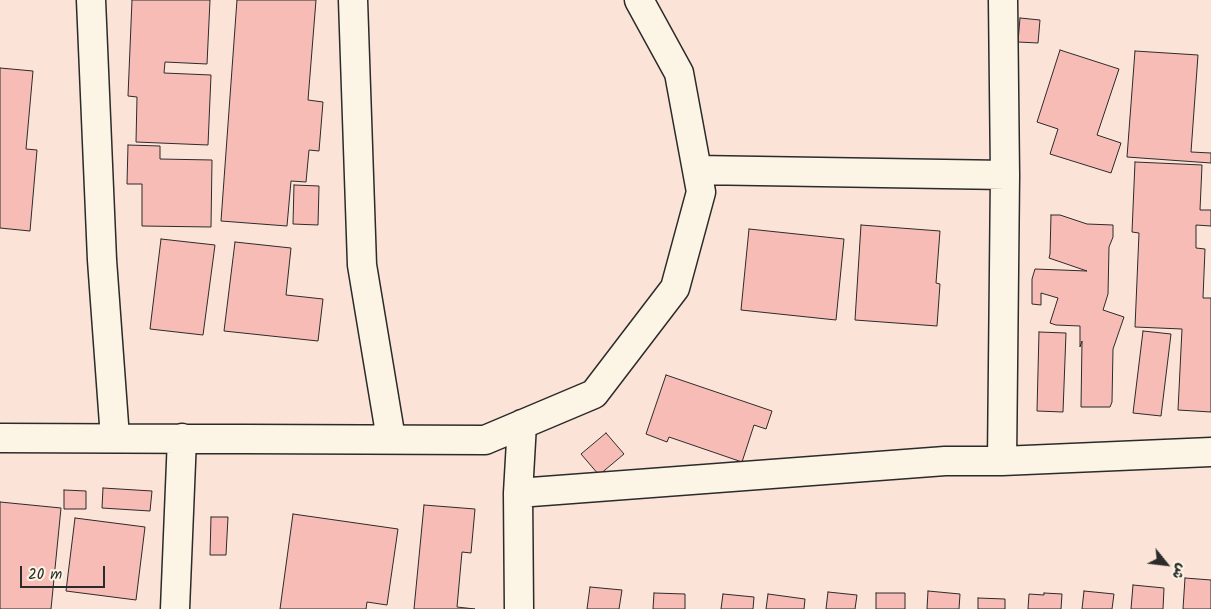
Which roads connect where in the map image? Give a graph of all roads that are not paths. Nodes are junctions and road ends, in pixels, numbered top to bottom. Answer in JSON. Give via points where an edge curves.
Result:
{"nodes":[{"id":1,"x":91,"y":0,"type":"edge"},
{"id":2,"x":353,"y":0,"type":"edge"},
{"id":3,"x":639,"y":0,"type":"edge"},
{"id":4,"x":1003,"y":0,"type":"edge"},
{"id":5,"x":697,"y":170,"type":"junction"},
{"id":6,"x":1005,"y":175,"type":"junction"},
{"id":7,"x":522,"y":424,"type":"junction"},
{"id":8,"x":0,"y":438,"type":"edge"},
{"id":9,"x":114,"y":438,"type":"junction"},
{"id":10,"x":182,"y":438,"type":"junction"},
{"id":11,"x":391,"y":439,"type":"junction"},
{"id":12,"x":1211,"y":452,"type":"edge"},
{"id":13,"x":1002,"y":461,"type":"junction"},
{"id":14,"x":518,"y":493,"type":"junction"},
{"id":15,"x":175,"y":609,"type":"edge"},
{"id":16,"x":519,"y":609,"type":"edge"}],
"edges":[{"from":1,"to":9,"type":"street","via":[[102,260]]},
{"from":2,"to":11,"type":"street","via":[[362,265]]},
{"from":3,"to":5,"type":"street","via":[[679,73]]},
{"from":4,"to":6,"type":"street"},
{"from":5,"to":6,"type":"street"},
{"from":5,"to":7,"type":"street","via":[[702,192],[675,288],[594,394]]},
{"from":6,"to":13,"type":"street"},
{"from":7,"to":11,"type":"street","via":[[485,440]]},
{"from":7,"to":14,"type":"street"},
{"from":8,"to":9,"type":"street"},
{"from":9,"to":10,"type":"street"},
{"from":10,"to":11,"type":"street"},
{"from":10,"to":15,"type":"street"},
{"from":12,"to":13,"type":"street"},
{"from":13,"to":14,"type":"street","via":[[946,461]]},
{"from":14,"to":16,"type":"street"}]}
